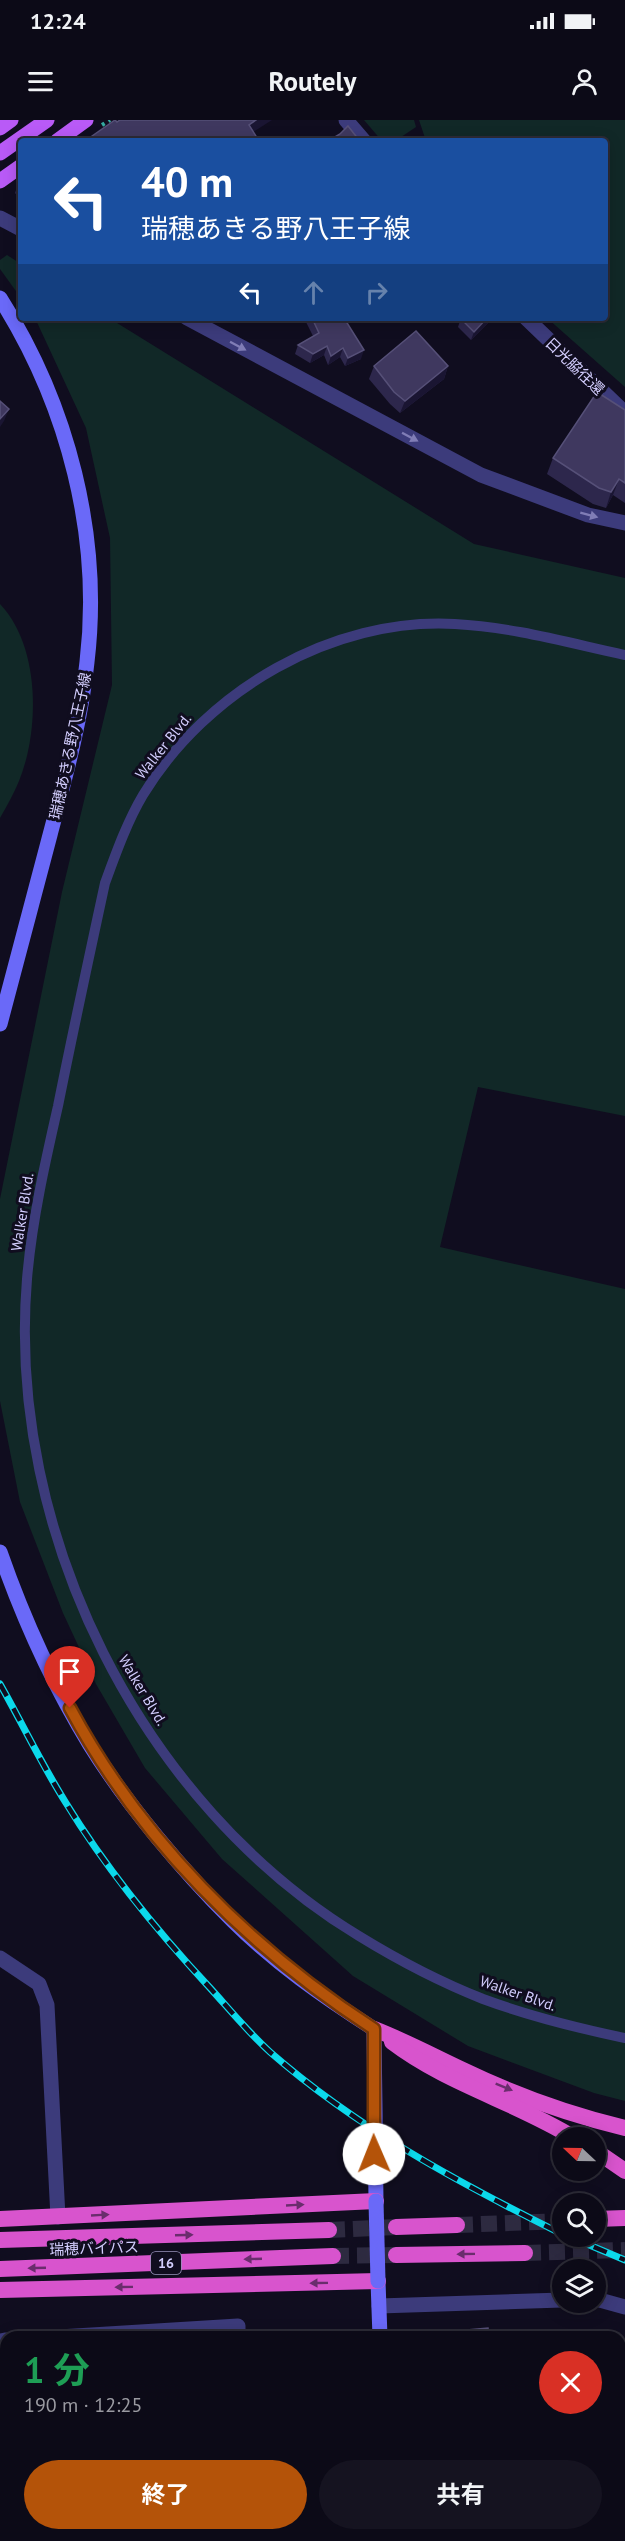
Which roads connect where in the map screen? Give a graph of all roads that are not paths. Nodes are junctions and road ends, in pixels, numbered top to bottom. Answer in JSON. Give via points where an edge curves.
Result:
{"nodes":[{"id":1,"x":11,"y":120,"type":"edge"},
{"id":2,"x":47,"y":120,"type":"edge"},
{"id":3,"x":86,"y":120,"type":"edge"},
{"id":4,"x":346,"y":120,"type":"edge"},
{"id":5,"x":0,"y":128,"type":"edge"},
{"id":6,"x":21,"y":138,"type":"edge"},
{"id":7,"x":61,"y":138,"type":"edge"},
{"id":8,"x":361,"y":138,"type":"edge"},
{"id":9,"x":18,"y":140,"type":"edge"},
{"id":10,"x":0,"y":153,"type":"edge"},
{"id":11,"x":18,"y":168,"type":"edge"},
{"id":12,"x":0,"y":181,"type":"edge"},
{"id":13,"x":0,"y":218,"type":"edge"},
{"id":14,"x":18,"y":227,"type":"edge"},
{"id":15,"x":0,"y":298,"type":"edge"},
{"id":16,"x":193,"y":321,"type":"edge"},
{"id":17,"x":529,"y":321,"type":"edge"},
{"id":18,"x":625,"y":413,"type":"edge"},
{"id":19,"x":625,"y":523,"type":"edge"},
{"id":20,"x":625,"y":655,"type":"edge"},
{"id":21,"x":0,"y":1024,"type":"edge"},
{"id":22,"x":0,"y":1552,"type":"edge"},
{"id":23,"x":0,"y":1958,"type":"edge"},
{"id":24,"x":374,"y":2029,"type":"junction"},
{"id":25,"x":625,"y":2038,"type":"edge"},
{"id":26,"x":557,"y":2127,"type":"edge"},
{"id":27,"x":625,"y":2128,"type":"edge"},
{"id":28,"x":606,"y":2158,"type":"edge"},
{"id":29,"x":625,"y":2171,"type":"edge"},
{"id":30,"x":376,"y":2201,"type":"junction"},
{"id":31,"x":58,"y":2217,"type":"junction"},
{"id":32,"x":0,"y":2218,"type":"edge"},
{"id":33,"x":625,"y":2218,"type":"edge"},
{"id":34,"x":606,"y":2219,"type":"edge"},
{"id":35,"x":457,"y":2225,"type":"tunnel mouth"},
{"id":36,"x":396,"y":2227,"type":"tunnel mouth"},
{"id":37,"x":329,"y":2230,"type":"tunnel mouth"},
{"id":38,"x":0,"y":2240,"type":"edge"},
{"id":39,"x":525,"y":2253,"type":"tunnel mouth"},
{"id":40,"x":396,"y":2255,"type":"tunnel mouth"},
{"id":41,"x":333,"y":2256,"type":"tunnel mouth"},
{"id":42,"x":0,"y":2269,"type":"edge"},
{"id":43,"x":378,"y":2281,"type":"junction"},
{"id":44,"x":0,"y":2290,"type":"edge"},
{"id":45,"x":552,"y":2300,"type":"edge"},
{"id":46,"x":606,"y":2302,"type":"edge"},
{"id":47,"x":379,"y":2306,"type":"junction"},
{"id":48,"x":625,"y":2307,"type":"edge"},
{"id":49,"x":157,"y":2331,"type":"edge"},
{"id":50,"x":238,"y":2331,"type":"edge"},
{"id":51,"x":380,"y":2331,"type":"edge"}],
"edges":[{"from":1,"to":5,"type":"main road"},
{"from":2,"to":6,"type":"main road"},
{"from":3,"to":7,"type":"main road"},
{"from":4,"to":8,"type":"street"},
{"from":9,"to":10,"type":"main road"},
{"from":11,"to":12,"type":"main road"},
{"from":13,"to":14,"type":"street"},
{"from":15,"to":21,"type":"main road","name":"瑞穂あきる野八王子線","via":[[20,330],[63,433],[76,478],[90,556],[87,660],[74,740]]},
{"from":16,"to":19,"type":"street","one_way":true,"via":[[481,475],[588,515]]},
{"from":17,"to":18,"type":"street","name":"日光脇往還"},
{"from":20,"to":25,"type":"lane","name":"Walker Blvd.","via":[[464,625],[413,625],[372,632],[282,663],[207,716],[171,755],[143,795],[105,883],[39,1191],[27,1281],[26,1358],[31,1423],[45,1498],[93,1633],[134,1708],[179,1773],[220,1820],[310,1902],[408,1964],[483,1999]]},
{"from":22,"to":24,"type":"main road","via":[[22,1611],[90,1746],[157,1837],[234,1921],[324,1997]]},
{"from":23,"to":31,"type":"street","via":[[39,1984],[47,2005]]},
{"from":24,"to":26,"type":"highway","via":[[413,2058]]},
{"from":24,"to":27,"type":"highway","one_way":true,"via":[[540,2102]]},
{"from":24,"to":30,"type":"main road"},
{"from":28,"to":29,"type":"highway"},
{"from":31,"to":30,"type":"highway","one_way":true},
{"from":30,"to":43,"type":"main road","bridge":true},
{"from":31,"to":32,"type":"highway"},
{"from":33,"to":34,"type":"highway"},
{"from":35,"to":36,"type":"highway"},
{"from":38,"to":37,"type":"highway","name":"瑞穂バイパス","number":"16","one_way":true},
{"from":39,"to":40,"type":"highway","one_way":true},
{"from":41,"to":42,"type":"highway","name":"瑞穂バイパス","number":"16","one_way":true},
{"from":43,"to":44,"type":"highway","one_way":true},
{"from":43,"to":47,"type":"main road"},
{"from":45,"to":47,"type":"street"},
{"from":46,"to":48,"type":"street"},
{"from":47,"to":51,"type":"main road"},
{"from":49,"to":50,"type":"street","via":[[238,2326]]}]}
